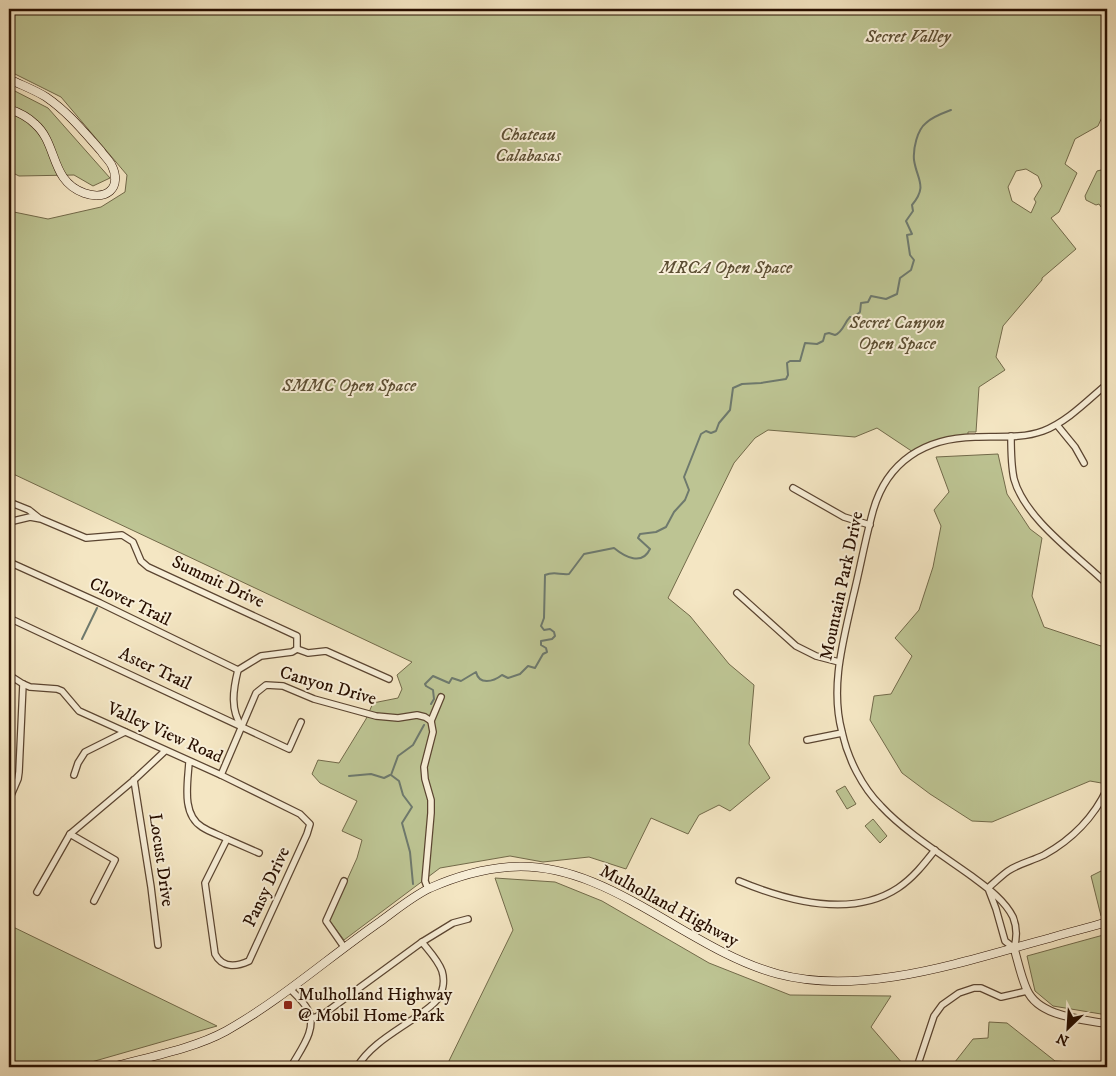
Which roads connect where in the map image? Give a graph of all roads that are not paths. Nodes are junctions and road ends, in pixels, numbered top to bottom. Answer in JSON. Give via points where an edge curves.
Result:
{"nodes":[{"id":1,"x":9,"y":79,"type":"edge"},
{"id":2,"x":9,"y":109,"type":"edge"},
{"id":3,"x":1107,"y":384,"type":"edge"},
{"id":4,"x":1057,"y":424,"type":"junction"},
{"id":5,"x":1011,"y":436,"type":"junction"},
{"id":6,"x":1084,"y":463,"type":"dead end"},
{"id":7,"x":793,"y":488,"type":"dead end"},
{"id":8,"x":9,"y":502,"type":"edge"},
{"id":9,"x":41,"y":519,"type":"junction"},
{"id":10,"x":9,"y":522,"type":"edge"},
{"id":11,"x":870,"y":525,"type":"junction"},
{"id":12,"x":9,"y":562,"type":"edge"},
{"id":13,"x":1107,"y":584,"type":"edge"},
{"id":14,"x":737,"y":593,"type":"dead end"},
{"id":15,"x":9,"y":618,"type":"edge"},
{"id":16,"x":297,"y":649,"type":"junction"},
{"id":17,"x":839,"y":662,"type":"junction"},
{"id":18,"x":238,"y":670,"type":"junction"},
{"id":19,"x":9,"y":675,"type":"edge"},
{"id":20,"x":389,"y":679,"type":"dead end"},
{"id":21,"x":24,"y":684,"type":"junction"},
{"id":22,"x":441,"y":697,"type":"dead end"},
{"id":23,"x":431,"y":721,"type":"junction"},
{"id":24,"x":301,"y":722,"type":"dead end"},
{"id":25,"x":242,"y":727,"type":"junction"},
{"id":26,"x":125,"y":732,"type":"junction"},
{"id":27,"x":842,"y":733,"type":"junction"},
{"id":28,"x":807,"y":740,"type":"dead end"},
{"id":29,"x":164,"y":750,"type":"junction"},
{"id":30,"x":189,"y":762,"type":"junction"},
{"id":31,"x":74,"y":775,"type":"dead end"},
{"id":32,"x":221,"y":775,"type":"junction"},
{"id":33,"x":134,"y":780,"type":"junction"},
{"id":34,"x":1107,"y":789,"type":"edge"},
{"id":35,"x":9,"y":800,"type":"edge"},
{"id":36,"x":310,"y":824,"type":"joint"},
{"id":37,"x":70,"y":834,"type":"junction"},
{"id":38,"x":227,"y":839,"type":"junction"},
{"id":39,"x":935,"y":850,"type":"junction"},
{"id":40,"x":259,"y":854,"type":"dead end"},
{"id":41,"x":344,"y":881,"type":"dead end"},
{"id":42,"x":739,"y":881,"type":"dead end"},
{"id":43,"x":988,"y":888,"type":"junction"},
{"id":44,"x":428,"y":889,"type":"junction"},
{"id":45,"x":38,"y":892,"type":"dead end"},
{"id":46,"x":94,"y":901,"type":"dead end"},
{"id":47,"x":1012,"y":916,"type":"junction"},
{"id":48,"x":468,"y":919,"type":"dead end"},
{"id":49,"x":999,"y":919,"type":"junction"},
{"id":50,"x":1107,"y":922,"type":"edge"},
{"id":51,"x":422,"y":942,"type":"junction"},
{"id":52,"x":158,"y":945,"type":"dead end"},
{"id":53,"x":344,"y":947,"type":"junction"},
{"id":54,"x":1014,"y":948,"type":"junction"},
{"id":55,"x":290,"y":989,"type":"junction"},
{"id":56,"x":1027,"y":991,"type":"junction"},
{"id":57,"x":310,"y":1018,"type":"junction"},
{"id":58,"x":1107,"y":1024,"type":"edge"},
{"id":59,"x":112,"y":1067,"type":"edge"},
{"id":60,"x":291,"y":1067,"type":"edge"},
{"id":61,"x":357,"y":1067,"type":"edge"},
{"id":62,"x":917,"y":1067,"type":"edge"}],
"edges":[{"from":1,"to":2,"type":"main road","via":[[44,96],[81,128],[112,165],[115,176],[110,191],[94,195],[73,187],[57,170],[49,144],[35,123]]},
{"from":3,"to":4,"type":"street","name":"Mountain Park Drive"},
{"from":4,"to":5,"type":"street","name":"Mountain Park Drive","via":[[1027,435]]},
{"from":4,"to":6,"type":"street"},
{"from":5,"to":11,"type":"street","name":"Mountain Park Drive","via":[[946,439],[912,454],[887,478]]},
{"from":5,"to":13,"type":"street","via":[[1014,479],[1025,503],[1039,522]]},
{"from":7,"to":11,"type":"street","via":[[844,517]]},
{"from":8,"to":9,"type":"street"},
{"from":9,"to":10,"type":"street","name":"Summit Drive","via":[[30,517]]},
{"from":9,"to":16,"type":"street","name":"Summit Drive","via":[[86,538],[128,537],[148,567],[296,635]]},
{"from":11,"to":17,"type":"street","name":"Mountain Park Drive"},
{"from":12,"to":18,"type":"street","name":"Clover Trail"},
{"from":14,"to":17,"type":"street","via":[[796,646]]},
{"from":15,"to":25,"type":"street","name":"Aster Trail"},
{"from":16,"to":18,"type":"street","via":[[261,656]]},
{"from":16,"to":20,"type":"street","via":[[308,653],[326,651]]},
{"from":17,"to":27,"type":"street","name":"Mountain Park Drive","via":[[837,690]]},
{"from":18,"to":25,"type":"street","via":[[233,689],[234,714]]},
{"from":19,"to":21,"type":"street","name":"Valley View Road"},
{"from":21,"to":26,"type":"street","name":"Valley View Road","via":[[62,691],[80,711]]},
{"from":21,"to":35,"type":"street","via":[[18,780]]},
{"from":22,"to":23,"type":"street"},
{"from":23,"to":25,"type":"street","name":"Canyon Drive","via":[[417,715],[398,718],[376,716],[273,684],[256,693]]},
{"from":23,"to":44,"type":"street","via":[[433,732],[424,767],[431,806],[425,882]]},
{"from":24,"to":25,"type":"street","name":"Aster Trail","via":[[289,748]]},
{"from":25,"to":32,"type":"street","name":"Canyon Drive"},
{"from":26,"to":29,"type":"street","name":"Valley View Road"},
{"from":26,"to":31,"type":"street","via":[[85,752]]},
{"from":27,"to":28,"type":"street"},
{"from":27,"to":39,"type":"street","name":"Mountain Park Drive","via":[[869,793],[898,823]]},
{"from":29,"to":30,"type":"street","name":"Valley View Road"},
{"from":29,"to":33,"type":"street"},
{"from":30,"to":32,"type":"street","name":"Valley View Road"},
{"from":30,"to":38,"type":"street","via":[[187,805],[192,817],[201,826]]},
{"from":32,"to":36,"type":"street","name":"Valley View Road","via":[[300,814]]},
{"from":33,"to":37,"type":"street"},
{"from":33,"to":52,"type":"street","name":"Locust Drive"},
{"from":34,"to":43,"type":"street","via":[[1083,826],[1043,855],[1007,871]]},
{"from":36,"to":38,"type":"street","name":"Pansy Drive","via":[[249,961],[236,966],[225,964],[217,957],[205,883]]},
{"from":37,"to":45,"type":"street"},
{"from":37,"to":46,"type":"street","via":[[115,860]]},
{"from":38,"to":40,"type":"street"},
{"from":39,"to":42,"type":"street","via":[[921,868],[898,888],[886,895],[858,902],[810,902]]},
{"from":39,"to":43,"type":"street","name":"Mountain Park Drive"},
{"from":41,"to":53,"type":"street","via":[[326,921]]},
{"from":43,"to":47,"type":"street","name":"Mountain Park Drive"},
{"from":43,"to":49,"type":"street"},
{"from":44,"to":53,"type":"main road","name":"Mulholland Highway"},
{"from":44,"to":54,"type":"main road","name":"Mulholland Highway","via":[[498,868],[532,867],[565,873],[607,888],[734,958],[778,974],[806,979],[852,980],[894,976]]},
{"from":47,"to":49,"type":"street"},
{"from":47,"to":54,"type":"street","name":"Mountain Park Drive","via":[[1017,938]]},
{"from":48,"to":51,"type":"street","via":[[453,923]]},
{"from":49,"to":54,"type":"street","via":[[1006,941]]},
{"from":50,"to":54,"type":"main road","name":"Mulholland Highway"},
{"from":51,"to":57,"type":"street","via":[[326,1013]]},
{"from":51,"to":61,"type":"street","via":[[440,966],[444,984],[441,993],[428,1008],[375,1046]]},
{"from":53,"to":55,"type":"main road","name":"Mulholland Highway"},
{"from":54,"to":56,"type":"street"},
{"from":55,"to":57,"type":"street","via":[[308,1010]]},
{"from":55,"to":59,"type":"main road","name":"Mulholland Highway","via":[[223,1033]]},
{"from":56,"to":58,"type":"street","via":[[1038,1005],[1049,1011]]},
{"from":56,"to":62,"type":"street","via":[[1001,997],[980,988],[959,993],[942,1005],[934,1016]]},
{"from":57,"to":60,"type":"street","via":[[310,1032]]}]}
